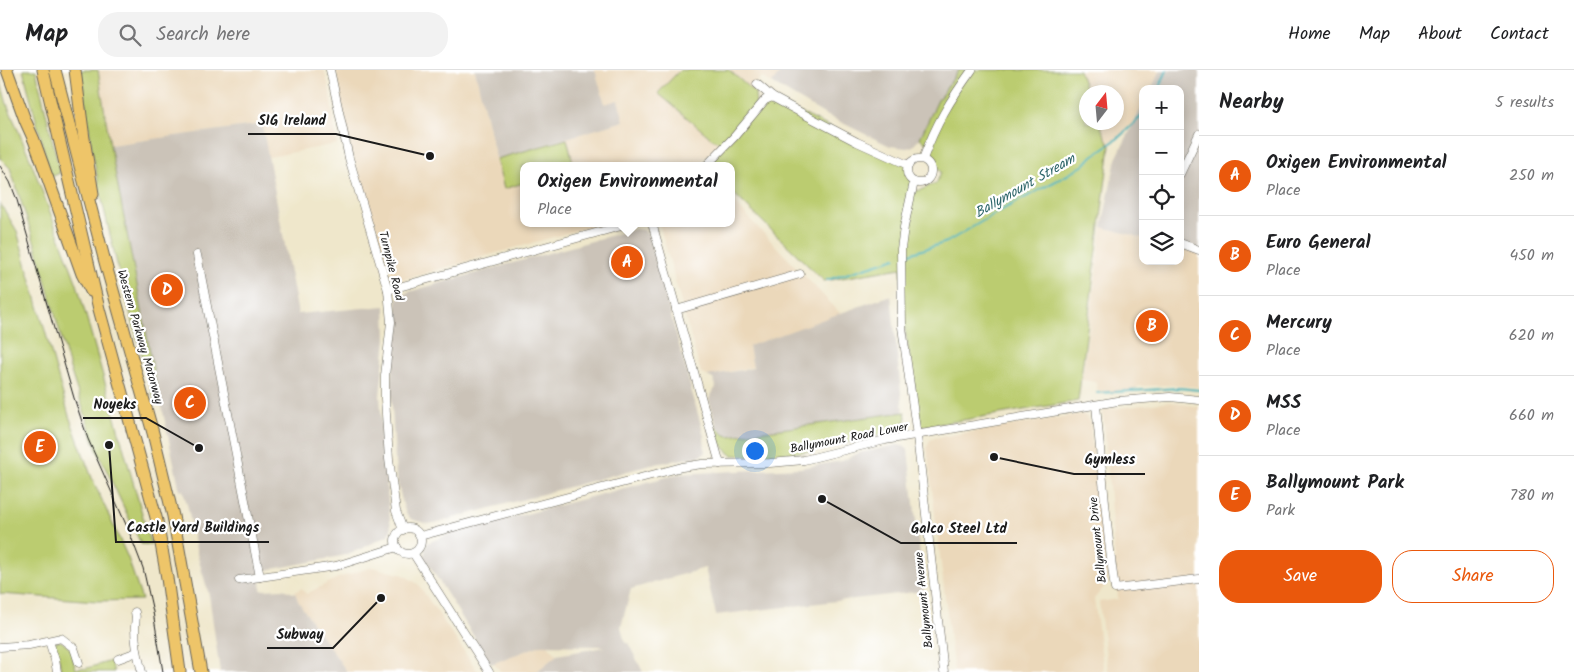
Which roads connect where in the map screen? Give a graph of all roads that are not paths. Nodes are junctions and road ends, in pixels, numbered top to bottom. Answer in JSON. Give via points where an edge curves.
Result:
{"nodes":[{"id":1,"x":7,"y":70,"type":"edge"},
{"id":2,"x":16,"y":70,"type":"edge"},
{"id":3,"x":43,"y":70,"type":"edge"},
{"id":4,"x":55,"y":70,"type":"edge"},
{"id":5,"x":75,"y":70,"type":"edge"},
{"id":6,"x":330,"y":70,"type":"edge"},
{"id":7,"x":972,"y":70,"type":"edge"},
{"id":8,"x":757,"y":84,"type":"dead end"},
{"id":9,"x":772,"y":97,"type":"junction"},
{"id":10,"x":1199,"y":134,"type":"edge"},
{"id":11,"x":34,"y":140,"type":"junction"},
{"id":12,"x":923,"y":159,"type":"junction"},
{"id":13,"x":710,"y":162,"type":"edge"},
{"id":14,"x":908,"y":165,"type":"junction"},
{"id":15,"x":1184,"y":166,"type":"edge"},
{"id":16,"x":914,"y":182,"type":"junction"},
{"id":17,"x":617,"y":227,"type":"edge"},
{"id":18,"x":653,"y":227,"type":"edge"},
{"id":19,"x":1184,"y":244,"type":"edge"},
{"id":20,"x":1199,"y":250,"type":"edge"},
{"id":21,"x":197,"y":255,"type":"dead end"},
{"id":22,"x":105,"y":262,"type":"junction"},
{"id":23,"x":800,"y":274,"type":"dead end"},
{"id":24,"x":388,"y":290,"type":"junction"},
{"id":25,"x":99,"y":309,"type":"junction"},
{"id":26,"x":676,"y":310,"type":"junction"},
{"id":27,"x":1199,"y":400,"type":"edge"},
{"id":28,"x":1096,"y":405,"type":"junction"},
{"id":29,"x":917,"y":436,"type":"junction"},
{"id":30,"x":720,"y":464,"type":"junction"},
{"id":31,"x":403,"y":530,"type":"junction"},
{"id":32,"x":420,"y":536,"type":"junction"},
{"id":33,"x":397,"y":547,"type":"junction"},
{"id":34,"x":413,"y":553,"type":"junction"},
{"id":35,"x":260,"y":577,"type":"junction"},
{"id":36,"x":1199,"y":579,"type":"edge"},
{"id":37,"x":239,"y":580,"type":"dead end"},
{"id":38,"x":135,"y":612,"type":"dead end"},
{"id":39,"x":49,"y":640,"type":"junction"},
{"id":40,"x":0,"y":647,"type":"edge"},
{"id":41,"x":137,"y":652,"type":"junction"},
{"id":42,"x":118,"y":659,"type":"dead end"},
{"id":43,"x":79,"y":663,"type":"dead end"},
{"id":44,"x":57,"y":672,"type":"edge"},
{"id":45,"x":142,"y":672,"type":"edge"},
{"id":46,"x":180,"y":672,"type":"edge"},
{"id":47,"x":201,"y":672,"type":"edge"},
{"id":48,"x":489,"y":672,"type":"edge"},
{"id":49,"x":944,"y":672,"type":"edge"}],
"edges":[{"from":1,"to":11,"type":"highway"},
{"from":2,"to":11,"type":"highway"},
{"from":3,"to":25,"type":"highway"},
{"from":4,"to":22,"type":"highway","name":"Western Parkway Motorway"},
{"from":5,"to":22,"type":"highway"},
{"from":6,"to":24,"type":"street","name":"Turnpike Road","via":[[349,158]]},
{"from":7,"to":12,"type":"street","via":[[933,131]]},
{"from":8,"to":9,"type":"street"},
{"from":9,"to":13,"type":"street","via":[[765,100]]},
{"from":9,"to":14,"type":"street"},
{"from":10,"to":15,"type":"street"},
{"from":11,"to":25,"type":"highway","via":[[82,274]]},
{"from":12,"to":14,"type":"street","via":[[914,159]]},
{"from":12,"to":16,"type":"street","via":[[930,167],[930,176],[924,182]]},
{"from":14,"to":16,"type":"street","via":[[908,176]]},
{"from":16,"to":29,"type":"street","name":"Ballymount Avenue","via":[[901,249],[901,279],[902,327]]},
{"from":17,"to":24,"type":"street"},
{"from":18,"to":26,"type":"street"},
{"from":19,"to":20,"type":"street"},
{"from":21,"to":35,"type":"street"},
{"from":22,"to":47,"type":"highway","name":"Western Parkway Motorway","via":[[173,516]]},
{"from":23,"to":26,"type":"street"},
{"from":24,"to":31,"type":"street","name":"Turnpike Road","via":[[391,322],[385,399],[396,511]]},
{"from":25,"to":46,"type":"highway","via":[[157,521]]},
{"from":26,"to":30,"type":"street"},
{"from":27,"to":28,"type":"street","name":"Ballymount Road Lower","via":[[1170,398]]},
{"from":28,"to":29,"type":"street","name":"Ballymount Road Lower"},
{"from":28,"to":36,"type":"street","name":"Ballymount Drive","via":[[1115,589]]},
{"from":29,"to":30,"type":"street","name":"Ballymount Road Lower","via":[[885,440],[804,460]]},
{"from":29,"to":49,"type":"street","name":"Ballymount Avenue"},
{"from":30,"to":32,"type":"street","name":"Ballymount Road Lower","via":[[657,472]]},
{"from":31,"to":32,"type":"street","via":[[415,530]]},
{"from":31,"to":33,"type":"street","via":[[397,535]]},
{"from":32,"to":34,"type":"street","via":[[420,547]]},
{"from":33,"to":34,"type":"street","via":[[404,554]]},
{"from":33,"to":35,"type":"street","via":[[336,566]]},
{"from":34,"to":48,"type":"street"},
{"from":35,"to":37,"type":"street"},
{"from":38,"to":41,"type":"street"},
{"from":39,"to":40,"type":"street"},
{"from":39,"to":43,"type":"street","via":[[60,638],[67,642],[74,648]]},
{"from":39,"to":44,"type":"street"},
{"from":41,"to":42,"type":"street"},
{"from":41,"to":45,"type":"street"}]}
